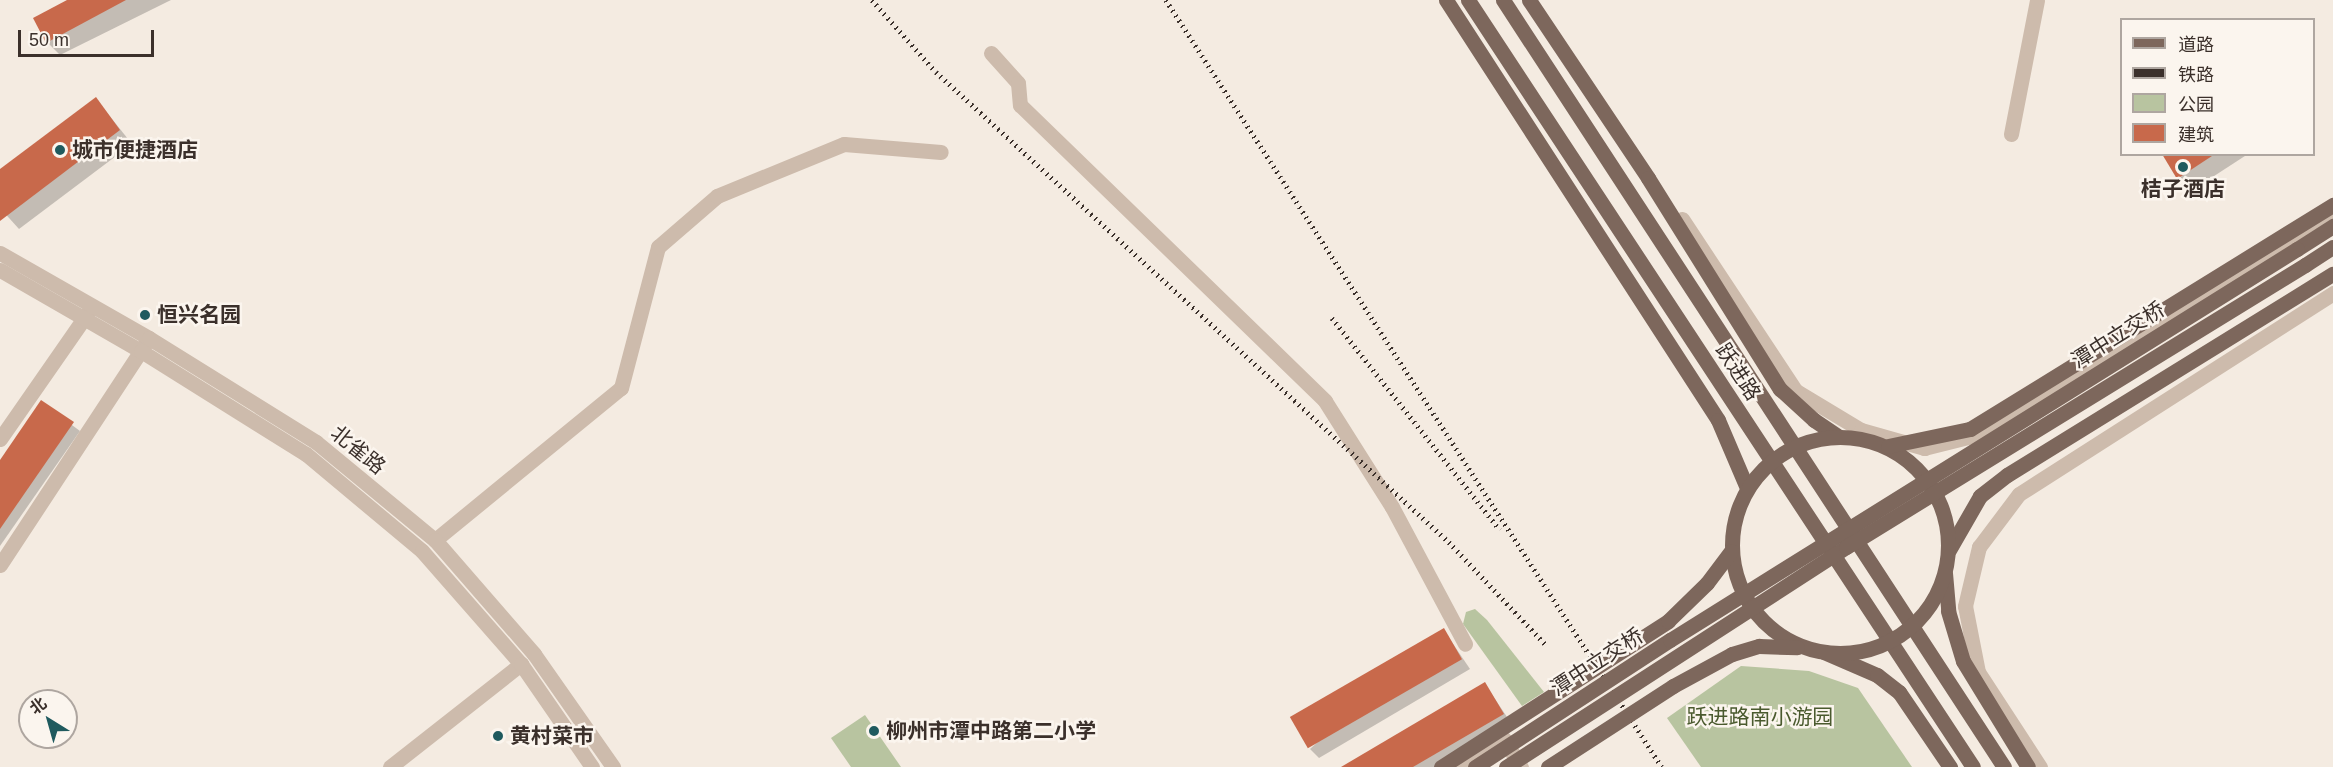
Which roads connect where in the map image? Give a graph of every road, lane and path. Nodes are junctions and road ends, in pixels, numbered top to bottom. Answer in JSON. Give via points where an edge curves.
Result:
{"nodes":[{"id":1,"x":1446,"y":0,"type":"edge"},
{"id":2,"x":1468,"y":0,"type":"edge"},
{"id":3,"x":1503,"y":0,"type":"edge"},
{"id":4,"x":1529,"y":0,"type":"edge"},
{"id":5,"x":1538,"y":0,"type":"edge"},
{"id":6,"x":2037,"y":0,"type":"edge"},
{"id":7,"x":991,"y":53,"type":"dead end"},
{"id":8,"x":2011,"y":135,"type":"dead end"},
{"id":9,"x":941,"y":152,"type":"dead end"},
{"id":10,"x":2333,"y":205,"type":"edge"},
{"id":11,"x":2333,"y":214,"type":"edge"},
{"id":12,"x":2333,"y":226,"type":"edge"},
{"id":13,"x":2333,"y":247,"type":"edge"},
{"id":14,"x":0,"y":253,"type":"edge"},
{"id":15,"x":0,"y":270,"type":"edge"},
{"id":16,"x":2333,"y":274,"type":"edge"},
{"id":17,"x":2333,"y":293,"type":"edge"},
{"id":18,"x":88,"y":312,"type":"junction"},
{"id":19,"x":145,"y":344,"type":"junction"},
{"id":20,"x":1838,"y":436,"type":"junction"},
{"id":21,"x":0,"y":439,"type":"edge"},
{"id":22,"x":1888,"y":447,"type":"junction"},
{"id":23,"x":1747,"y":488,"type":"junction"},
{"id":24,"x":435,"y":540,"type":"junction"},
{"id":25,"x":1949,"y":550,"type":"junction"},
{"id":26,"x":1731,"y":551,"type":"junction"},
{"id":27,"x":0,"y":564,"type":"edge"},
{"id":28,"x":1945,"y":573,"type":"junction"},
{"id":29,"x":1465,"y":644,"type":"dead end"},
{"id":30,"x":1804,"y":647,"type":"junction"},
{"id":31,"x":1824,"y":652,"type":"junction"},
{"id":32,"x":521,"y":664,"type":"junction"},
{"id":33,"x":390,"y":767,"type":"edge"},
{"id":34,"x":592,"y":767,"type":"edge"},
{"id":35,"x":614,"y":767,"type":"edge"},
{"id":36,"x":1441,"y":767,"type":"edge"},
{"id":37,"x":1459,"y":767,"type":"edge"},
{"id":38,"x":1475,"y":767,"type":"edge"},
{"id":39,"x":1506,"y":767,"type":"edge"},
{"id":40,"x":1521,"y":767,"type":"edge"},
{"id":41,"x":1548,"y":767,"type":"edge"},
{"id":42,"x":1950,"y":767,"type":"edge"},
{"id":43,"x":1973,"y":767,"type":"edge"},
{"id":44,"x":2004,"y":767,"type":"edge"},
{"id":45,"x":2028,"y":767,"type":"edge"},
{"id":46,"x":2040,"y":767,"type":"edge"}],
"edges":[{"from":1,"to":23,"type":"main road","via":[[1718,420]]},
{"from":2,"to":43,"type":"main road","name":"跃进路"},
{"from":3,"to":44,"type":"main road","name":"跃进路"},
{"from":4,"to":20,"type":"main road","via":[[1648,178],[1780,389]]},
{"from":5,"to":11,"type":"street","via":[[1796,391],[1861,430],[1924,448],[1988,432]]},
{"from":6,"to":8,"type":"street"},
{"from":7,"to":29,"type":"street","via":[[1018,83],[1020,105],[1325,401],[1392,507]]},
{"from":9,"to":24,"type":"street","via":[[844,144],[717,196],[658,247],[621,388]]},
{"from":10,"to":22,"type":"main road","bridge":true,"via":[[1970,429]]},
{"from":12,"to":38,"type":"main road","name":"潭中立交桥","bridge":true,"via":[[1699,622]]},
{"from":13,"to":39,"type":"main road","name":"潭中立交桥","bridge":true,"via":[[1856,541]]},
{"from":14,"to":18,"type":"street","name":"北雀路"},
{"from":15,"to":18,"type":"street","name":"北雀路"},
{"from":16,"to":25,"type":"main road","via":[[2007,475],[1980,496]]},
{"from":17,"to":46,"type":"street","via":[[2019,494],[1979,547],[1965,606],[1978,672]]},
{"from":18,"to":19,"type":"street","name":"北雀路"},
{"from":18,"to":21,"type":"street"},
{"from":19,"to":24,"type":"street","name":"北雀路","via":[[316,442]]},
{"from":19,"to":27,"type":"street"},
{"from":19,"to":32,"type":"street","name":"北雀路","via":[[306,454],[422,550]]},
{"from":20,"to":22,"type":"main road","bridge":true,"via":[[1865,438]]},
{"from":20,"to":23,"type":"main road","bridge":true,"via":[[1811,440],[1786,450],[1764,467]]},
{"from":22,"to":25,"type":"main road","bridge":true,"via":[[1905,456],[1934,489],[1948,530]]},
{"from":23,"to":26,"type":"main road","bridge":true},
{"from":24,"to":35,"type":"street","name":"北雀路","via":[[534,654]]},
{"from":25,"to":28,"type":"main road","bridge":true},
{"from":26,"to":30,"type":"main road","bridge":true,"via":[[1742,592],[1753,610],[1767,626]]},
{"from":26,"to":36,"type":"main road","bridge":true,"via":[[1707,583],[1668,621]]},
{"from":28,"to":31,"type":"main road","bridge":true,"via":[[1928,609],[1899,636],[1863,651]]},
{"from":28,"to":45,"type":"main road","via":[[1948,611],[1963,661]]},
{"from":30,"to":31,"type":"main road","bridge":true},
{"from":30,"to":41,"type":"main road","bridge":true,"via":[[1759,645],[1732,654],[1673,686]]},
{"from":31,"to":42,"type":"main road","via":[[1869,671],[1899,692]]},
{"from":32,"to":33,"type":"street"},
{"from":32,"to":34,"type":"street","name":"北雀路"},
{"from":37,"to":40,"type":"street","via":[[1504,739]]}]}
